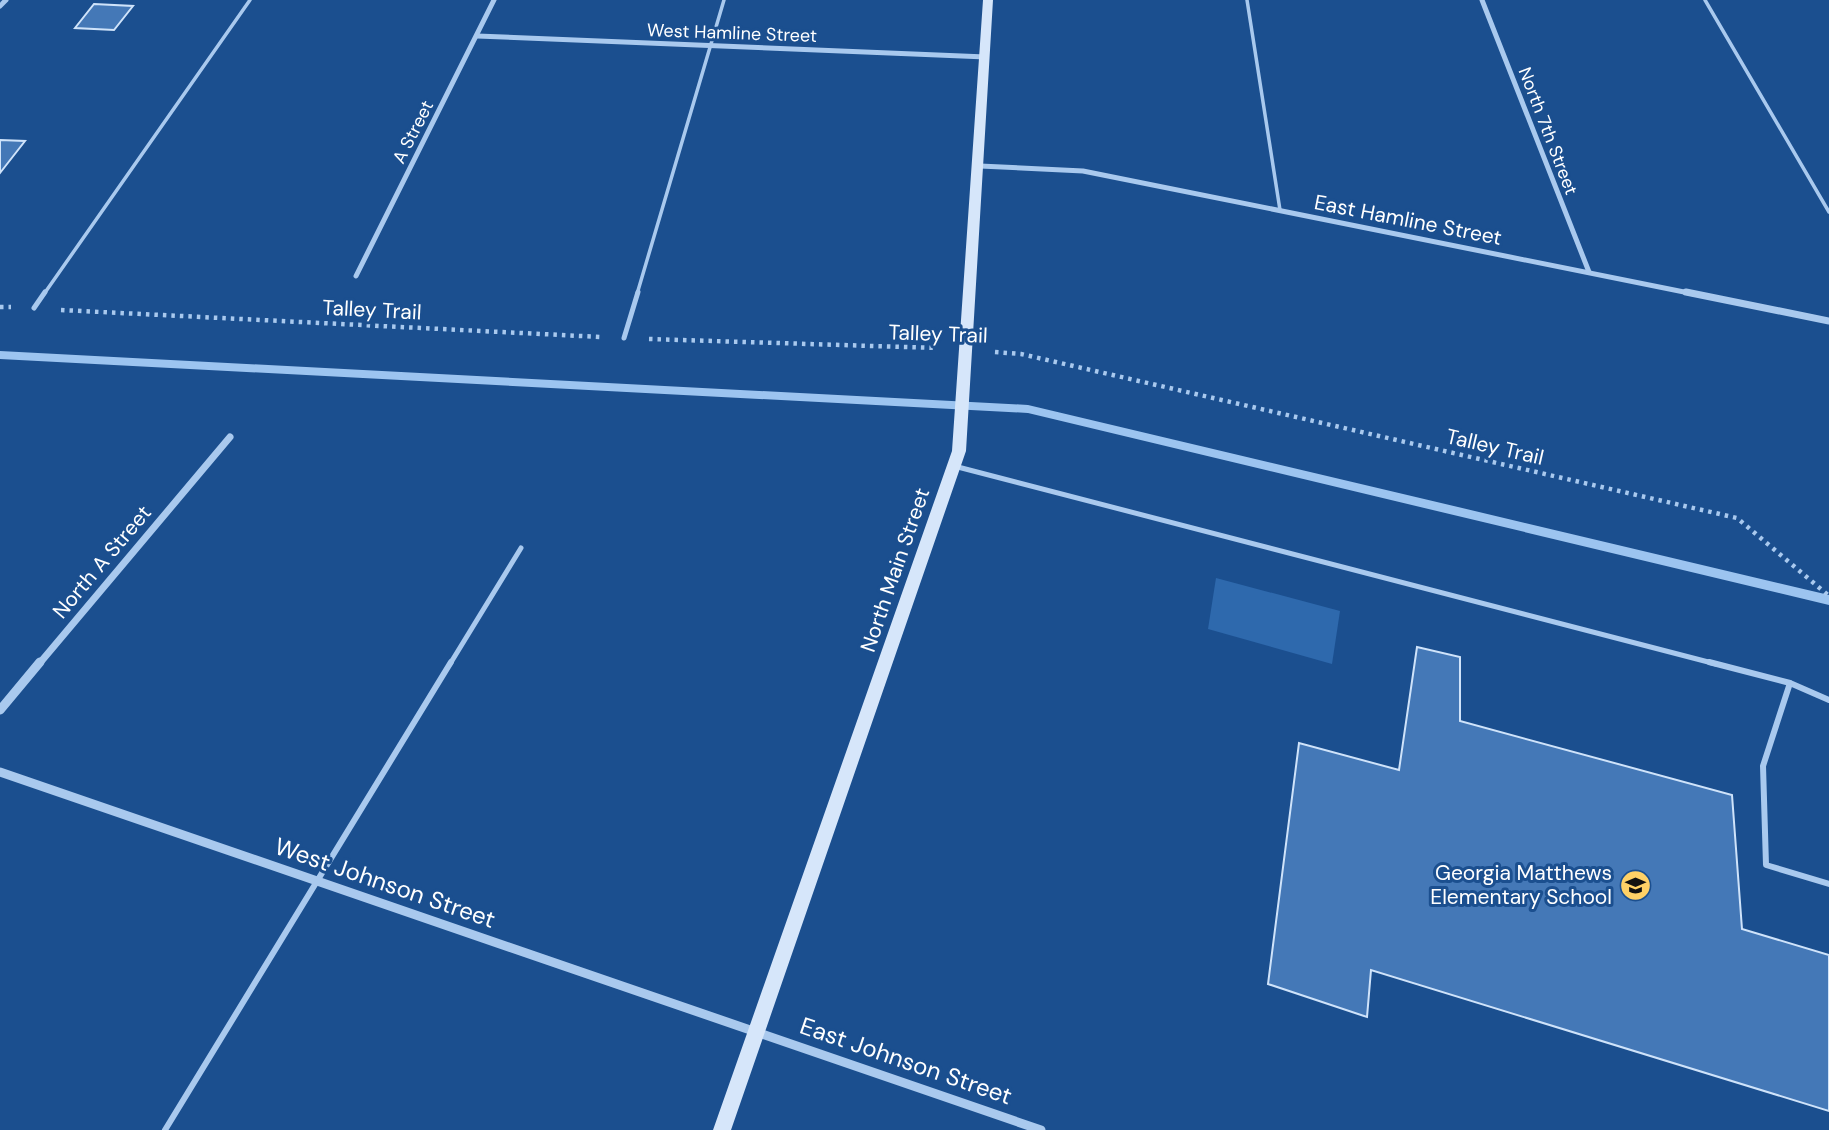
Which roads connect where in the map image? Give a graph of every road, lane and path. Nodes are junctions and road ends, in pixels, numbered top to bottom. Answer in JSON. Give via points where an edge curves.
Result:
{"nodes":[{"id":1,"x":6,"y":0,"type":"edge"},
{"id":2,"x":250,"y":0,"type":"edge"},
{"id":3,"x":494,"y":0,"type":"edge"},
{"id":4,"x":724,"y":0,"type":"edge"},
{"id":5,"x":988,"y":0,"type":"edge"},
{"id":6,"x":1247,"y":0,"type":"edge"},
{"id":7,"x":1482,"y":0,"type":"edge"},
{"id":8,"x":1705,"y":0,"type":"edge"},
{"id":9,"x":0,"y":6,"type":"edge"},
{"id":10,"x":477,"y":36,"type":"junction"},
{"id":11,"x":712,"y":46,"type":"junction"},
{"id":12,"x":986,"y":57,"type":"junction"},
{"id":13,"x":980,"y":166,"type":"junction"},
{"id":14,"x":1280,"y":210,"type":"junction"},
{"id":15,"x":1829,"y":212,"type":"edge"},
{"id":16,"x":1589,"y":272,"type":"junction"},
{"id":17,"x":356,"y":276,"type":"dead end"},
{"id":18,"x":0,"y":307,"type":"edge"},
{"id":19,"x":34,"y":308,"type":"junction"},
{"id":20,"x":1829,"y":321,"type":"edge"},
{"id":21,"x":624,"y":338,"type":"junction"},
{"id":22,"x":967,"y":350,"type":"junction"},
{"id":23,"x":230,"y":437,"type":"dead end"},
{"id":24,"x":957,"y":459,"type":"junction"},
{"id":25,"x":521,"y":548,"type":"dead end"},
{"id":26,"x":1829,"y":596,"type":"edge"},
{"id":27,"x":1790,"y":683,"type":"junction"},
{"id":28,"x":1829,"y":700,"type":"edge"},
{"id":29,"x":0,"y":710,"type":"edge"},
{"id":30,"x":0,"y":772,"type":"edge"},
{"id":31,"x":317,"y":880,"type":"junction"},
{"id":32,"x":1829,"y":884,"type":"edge"},
{"id":33,"x":757,"y":1031,"type":"junction"},
{"id":34,"x":165,"y":1130,"type":"edge"},
{"id":35,"x":722,"y":1130,"type":"edge"},
{"id":36,"x":1041,"y":1130,"type":"edge"}],
"edges":[{"from":1,"to":9,"type":"street"},
{"from":2,"to":19,"type":"lane"},
{"from":3,"to":10,"type":"street","name":"A Street"},
{"from":4,"to":11,"type":"lane"},
{"from":5,"to":12,"type":"street","name":"North Main Street"},
{"from":6,"to":14,"type":"lane"},
{"from":7,"to":16,"type":"street","name":"North 7th Street"},
{"from":8,"to":15,"type":"lane"},
{"from":10,"to":11,"type":"street","name":"West Hamline Street"},
{"from":10,"to":17,"type":"street","name":"A Street"},
{"from":11,"to":12,"type":"street","name":"West Hamline Street"},
{"from":11,"to":21,"type":"lane"},
{"from":12,"to":13,"type":"street","name":"North Main Street"},
{"from":13,"to":14,"type":"street","name":"East Hamline Street","via":[[1083,171]]},
{"from":13,"to":22,"type":"street","name":"North Main Street"},
{"from":14,"to":16,"type":"street","name":"East Hamline Street"},
{"from":16,"to":20,"type":"street","name":"East Hamline Street"},
{"from":18,"to":19,"type":"path","name":"Talley Trail"},
{"from":19,"to":21,"type":"path","name":"Talley Trail"},
{"from":21,"to":22,"type":"path","name":"Talley Trail"},
{"from":22,"to":24,"type":"street","name":"North Main Street"},
{"from":22,"to":26,"type":"path","name":"Talley Trail","via":[[1021,354],[1737,518]]},
{"from":23,"to":29,"type":"street","name":"North A Street"},
{"from":24,"to":27,"type":"lane"},
{"from":24,"to":33,"type":"street","name":"North Main Street"},
{"from":25,"to":31,"type":"lane"},
{"from":27,"to":28,"type":"lane"},
{"from":27,"to":32,"type":"lane","via":[[1763,766],[1766,865]]},
{"from":30,"to":31,"type":"street","name":"West Johnson Street"},
{"from":31,"to":33,"type":"street","name":"West Johnson Street"},
{"from":31,"to":34,"type":"lane"},
{"from":33,"to":35,"type":"street","name":"North Main Street"},
{"from":33,"to":36,"type":"street","name":"East Johnson Street"}]}
